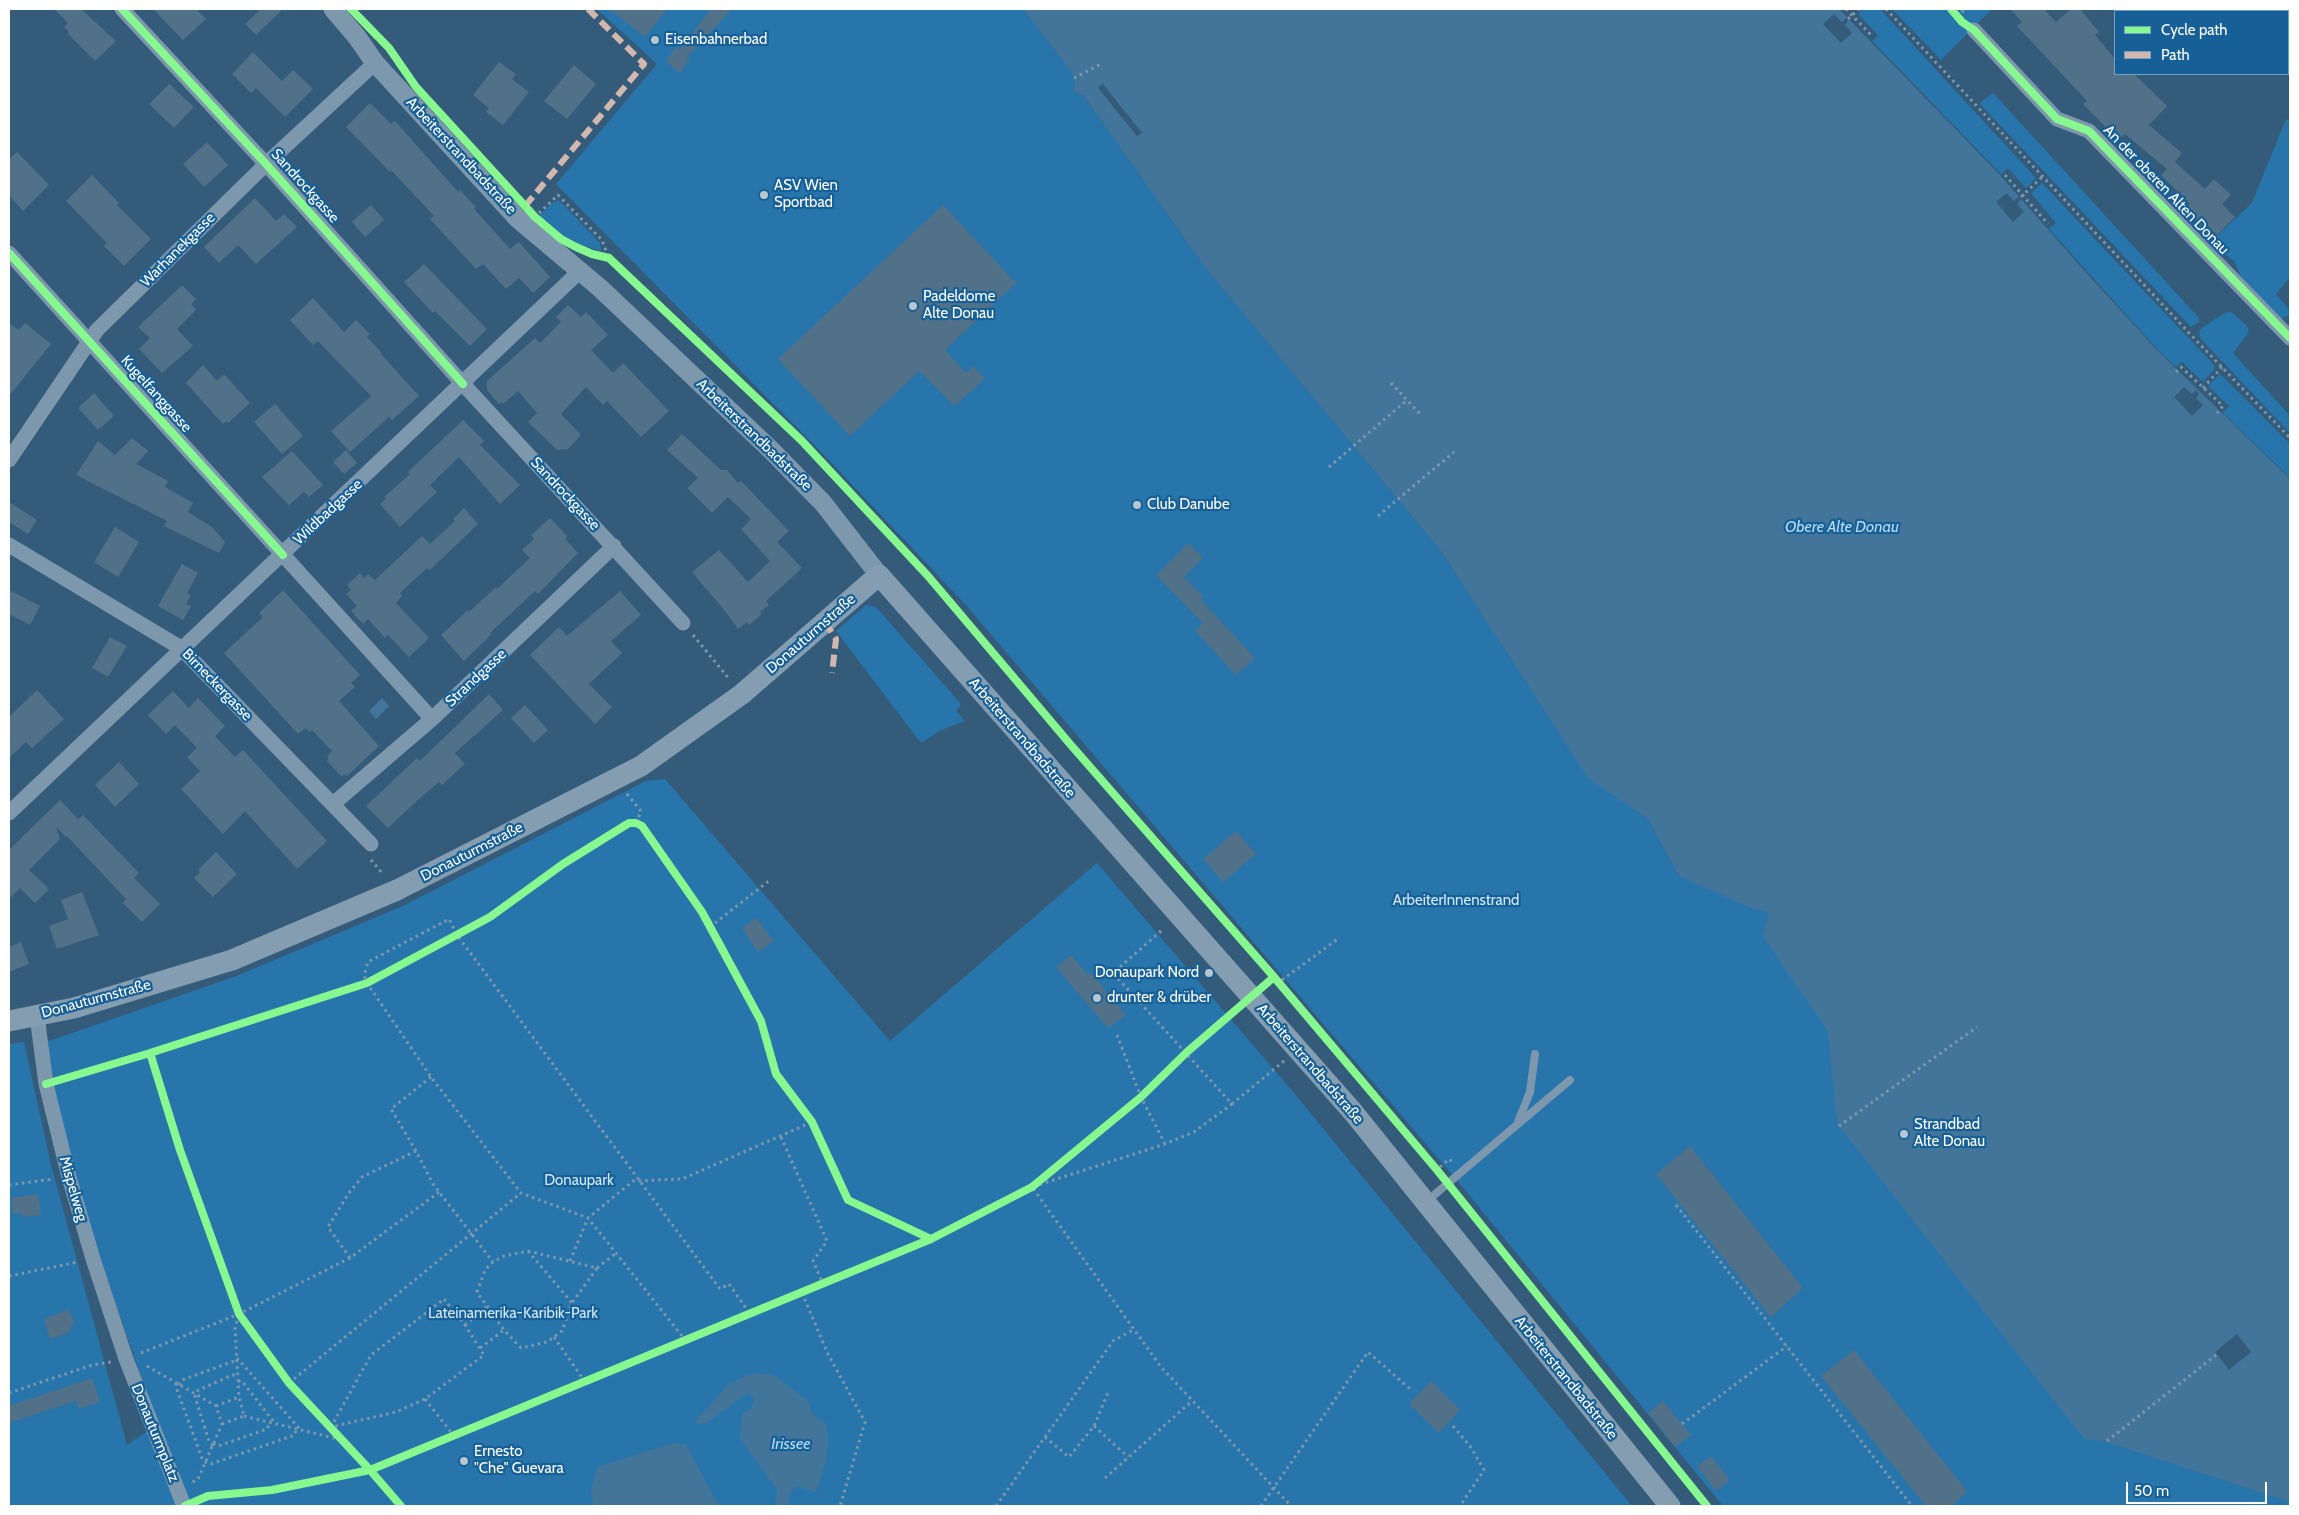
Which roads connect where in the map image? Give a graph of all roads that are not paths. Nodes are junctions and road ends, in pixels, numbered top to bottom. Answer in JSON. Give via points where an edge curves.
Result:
{"nodes":[{"id":1,"x":122,"y":9,"type":"edge"},
{"id":2,"x":333,"y":9,"type":"edge"},
{"id":3,"x":1968,"y":26,"type":"road end"},
{"id":4,"x":375,"y":63,"type":"junction"},
{"id":5,"x":266,"y":164,"type":"junction"},
{"id":6,"x":9,"y":253,"type":"edge"},
{"id":7,"x":580,"y":271,"type":"junction"},
{"id":8,"x":2290,"y":338,"type":"edge"},
{"id":9,"x":89,"y":341,"type":"junction"},
{"id":10,"x":463,"y":384,"type":"junction"},
{"id":11,"x":9,"y":460,"type":"edge"},
{"id":12,"x":9,"y":545,"type":"edge"},
{"id":13,"x":614,"y":546,"type":"junction"},
{"id":14,"x":282,"y":554,"type":"junction"},
{"id":15,"x":879,"y":575,"type":"junction"},
{"id":16,"x":683,"y":623,"type":"road end"},
{"id":17,"x":181,"y":648,"type":"junction"},
{"id":18,"x":432,"y":719,"type":"junction"},
{"id":19,"x":333,"y":804,"type":"junction"},
{"id":20,"x":9,"y":813,"type":"edge"},
{"id":21,"x":371,"y":844,"type":"road end"},
{"id":22,"x":37,"y":1016,"type":"junction"},
{"id":23,"x":9,"y":1021,"type":"edge"},
{"id":24,"x":1535,"y":1054,"type":"dead end"},
{"id":25,"x":1570,"y":1080,"type":"dead end"},
{"id":26,"x":1517,"y":1124,"type":"junction"},
{"id":27,"x":1425,"y":1203,"type":"junction"},
{"id":28,"x":126,"y":1359,"type":"joint"},
{"id":29,"x":184,"y":1506,"type":"edge"},
{"id":30,"x":1670,"y":1506,"type":"edge"}],
"edges":[{"from":1,"to":5,"type":"street","name":"Sandrockgasse"},
{"from":2,"to":4,"type":"street","name":"Arbeiterstrandbadstraße"},
{"from":3,"to":8,"type":"street","name":"An der oberen Alten Donau","via":[[2057,118],[2089,131]]},
{"from":4,"to":5,"type":"street","name":"Warhanekgasse"},
{"from":4,"to":7,"type":"street","name":"Arbeiterstrandbadstraße","via":[[518,219]]},
{"from":5,"to":9,"type":"street","name":"Warhanekgasse"},
{"from":5,"to":10,"type":"street","name":"Sandrockgasse"},
{"from":6,"to":9,"type":"street","name":"Kugelfanggasse"},
{"from":7,"to":10,"type":"street","name":"Wildbadgasse"},
{"from":7,"to":15,"type":"street","name":"Arbeiterstrandbadstraße","via":[[771,450],[817,497]]},
{"from":9,"to":11,"type":"street","name":"Warhanekgasse"},
{"from":9,"to":14,"type":"street","name":"Kugelfanggasse"},
{"from":10,"to":13,"type":"street","name":"Sandrockgasse"},
{"from":10,"to":14,"type":"street","name":"Wildbadgasse"},
{"from":12,"to":17,"type":"street","name":"Birneckergasse"},
{"from":13,"to":16,"type":"street","name":"Sandrockgasse"},
{"from":13,"to":18,"type":"street","name":"Strandgasse"},
{"from":14,"to":17,"type":"street","name":"Wildbadgasse"},
{"from":14,"to":18,"type":"street","name":"Kugelfanggasse"},
{"from":15,"to":22,"type":"main road","name":"Donauturmstraße","via":[[742,694],[641,766],[615,780],[397,890],[232,960],[74,1008]]},
{"from":15,"to":27,"type":"main road","name":"Arbeiterstrandbadstraße","via":[[1353,1112]]},
{"from":17,"to":19,"type":"street","name":"Birneckergasse"},
{"from":17,"to":20,"type":"street","name":"Wildbadgasse"},
{"from":18,"to":19,"type":"street","name":"Strandgasse"},
{"from":19,"to":21,"type":"street","name":"Birneckergasse"},
{"from":22,"to":23,"type":"main road","name":"Donauturmstraße"},
{"from":22,"to":28,"type":"street","name":"Mispelweg","via":[[46,1084],[69,1177]]},
{"from":24,"to":26,"type":"lane","via":[[1530,1092]]},
{"from":25,"to":26,"type":"lane"},
{"from":26,"to":27,"type":"lane"},
{"from":27,"to":30,"type":"main road","name":"Arbeiterstrandbadstraße"},
{"from":28,"to":29,"type":"street","name":"Donauturmplatz"}]}
